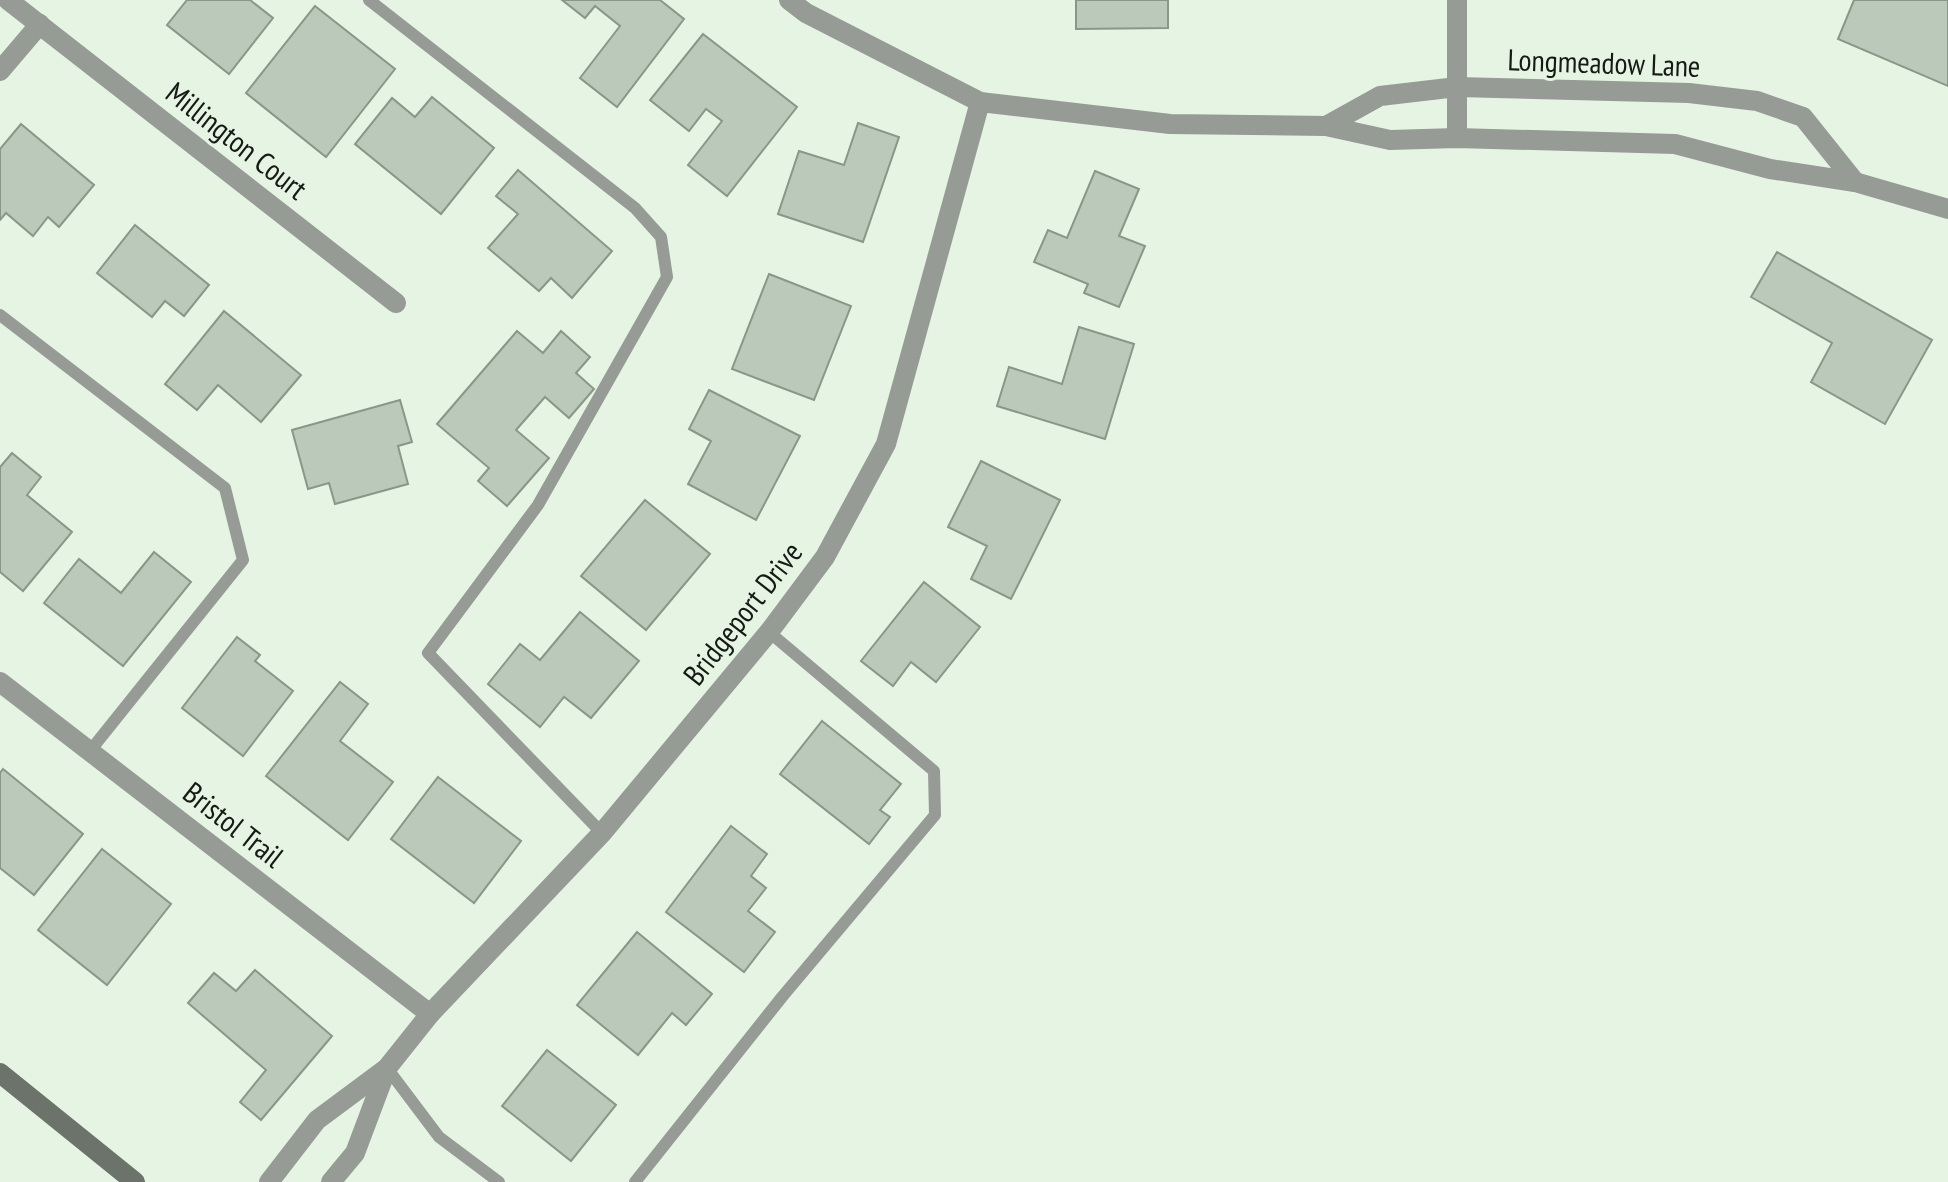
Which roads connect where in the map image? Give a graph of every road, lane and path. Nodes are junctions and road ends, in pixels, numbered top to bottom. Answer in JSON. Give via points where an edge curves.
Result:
{"nodes":[{"id":1,"x":8,"y":0,"type":"edge"},
{"id":2,"x":369,"y":0,"type":"edge"},
{"id":3,"x":789,"y":0,"type":"edge"},
{"id":4,"x":1457,"y":0,"type":"edge"},
{"id":5,"x":811,"y":7,"type":"edge"},
{"id":6,"x":40,"y":24,"type":"junction"},
{"id":7,"x":0,"y":71,"type":"edge"},
{"id":8,"x":1457,"y":87,"type":"junction"},
{"id":9,"x":980,"y":102,"type":"junction"},
{"id":10,"x":1326,"y":126,"type":"junction"},
{"id":11,"x":1457,"y":138,"type":"junction"},
{"id":12,"x":1855,"y":182,"type":"junction"},
{"id":13,"x":1948,"y":209,"type":"edge"},
{"id":14,"x":396,"y":303,"type":"dead end"},
{"id":15,"x":0,"y":315,"type":"edge"},
{"id":16,"x":769,"y":632,"type":"junction"},
{"id":17,"x":0,"y":682,"type":"edge"},
{"id":18,"x":90,"y":751,"type":"junction"},
{"id":19,"x":602,"y":833,"type":"junction"},
{"id":20,"x":430,"y":1014,"type":"junction"},
{"id":21,"x":387,"y":1068,"type":"junction"},
{"id":22,"x":0,"y":1073,"type":"edge"},
{"id":23,"x":135,"y":1182,"type":"edge"},
{"id":24,"x":269,"y":1182,"type":"edge"},
{"id":25,"x":331,"y":1182,"type":"edge"},
{"id":26,"x":499,"y":1182,"type":"edge"},
{"id":27,"x":635,"y":1182,"type":"edge"}],
"edges":[{"from":1,"to":6,"type":"street","name":"Millington Court"},
{"from":2,"to":19,"type":"lane","via":[[635,208],[661,237],[667,277],[538,505],[428,653]]},
{"from":3,"to":5,"type":"street","name":"Longmeadow Lane"},
{"from":4,"to":8,"type":"street"},
{"from":5,"to":9,"type":"street","name":"Longmeadow Lane"},
{"from":6,"to":7,"type":"street"},
{"from":6,"to":14,"type":"street","name":"Millington Court"},
{"from":8,"to":10,"type":"street","name":"Longmeadow Lane","via":[[1380,96]]},
{"from":8,"to":11,"type":"street"},
{"from":8,"to":12,"type":"street","name":"Longmeadow Lane","via":[[1689,93],[1757,101],[1803,117]]},
{"from":9,"to":10,"type":"street","name":"Longmeadow Lane","via":[[1170,124]]},
{"from":9,"to":16,"type":"street","name":"Bridgeport Drive","via":[[886,444],[825,557]]},
{"from":10,"to":11,"type":"street","name":"Longmeadow Lane","via":[[1390,140]]},
{"from":11,"to":12,"type":"street","name":"Longmeadow Lane","via":[[1675,144],[1770,169]]},
{"from":12,"to":13,"type":"street","name":"Longmeadow Lane"},
{"from":15,"to":18,"type":"lane","via":[[225,488],[243,560]]},
{"from":16,"to":19,"type":"street","name":"Bridgeport Drive"},
{"from":16,"to":27,"type":"lane","via":[[934,771],[935,815]]},
{"from":17,"to":18,"type":"street","name":"Bristol Trail"},
{"from":18,"to":20,"type":"street","name":"Bristol Trail"},
{"from":19,"to":20,"type":"street","name":"Bridgeport Drive"},
{"from":20,"to":21,"type":"street","name":"Bridgeport Drive"},
{"from":21,"to":24,"type":"street","name":"Bridgeport Drive","via":[[317,1120]]},
{"from":21,"to":25,"type":"street","name":"Bridgeport Drive","via":[[355,1153]]},
{"from":21,"to":26,"type":"lane","via":[[439,1137]]},
{"from":22,"to":23,"type":"main road"}]}
